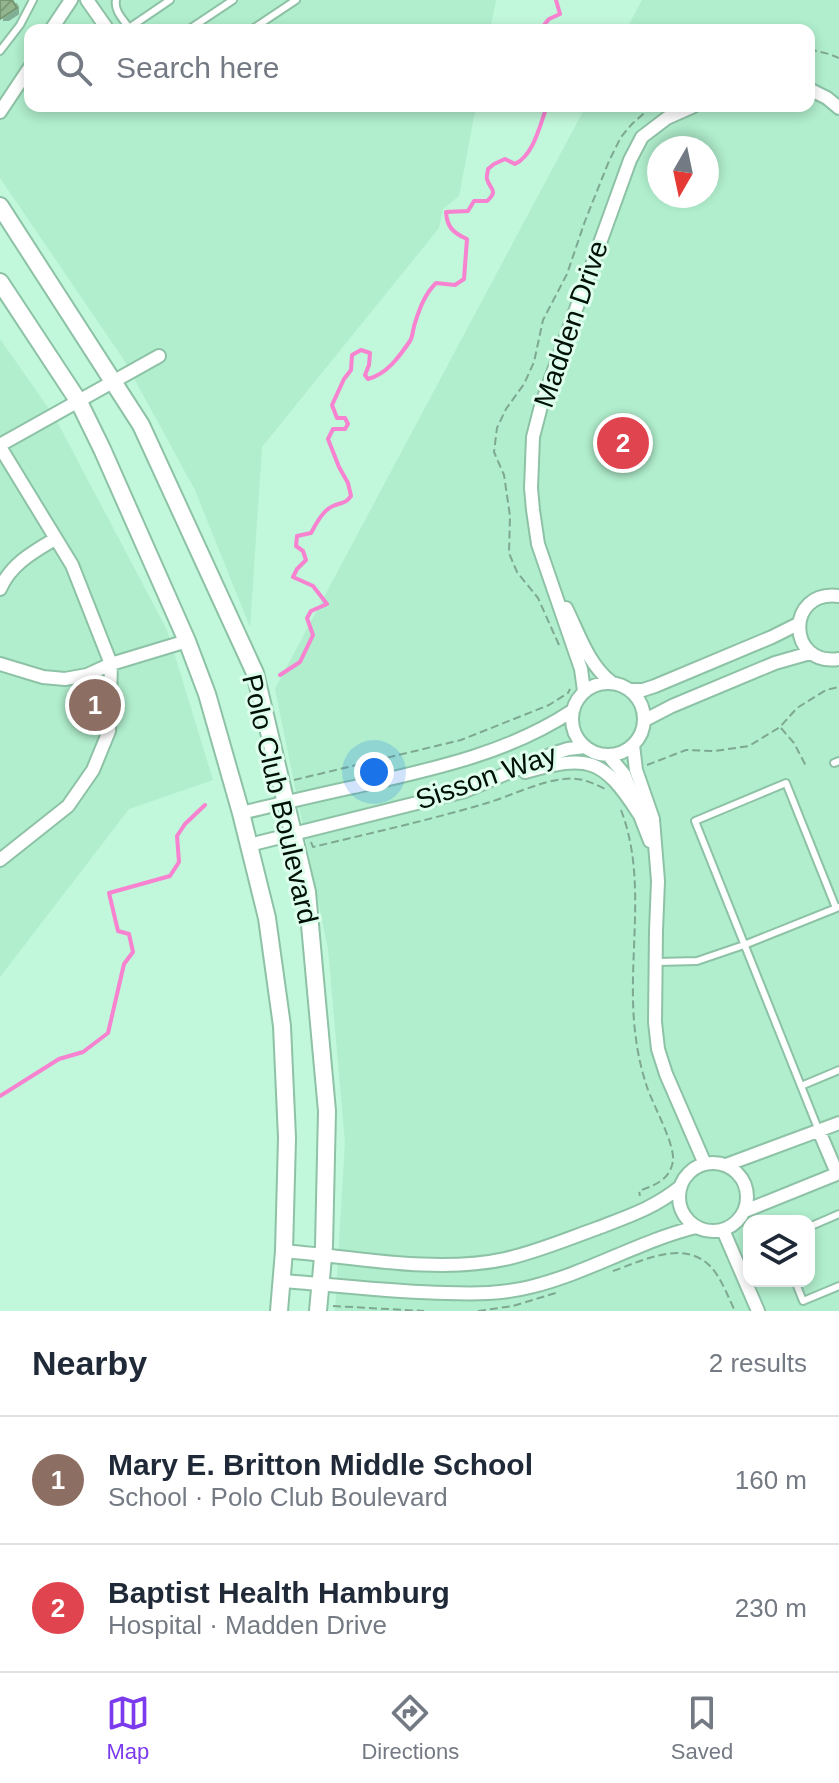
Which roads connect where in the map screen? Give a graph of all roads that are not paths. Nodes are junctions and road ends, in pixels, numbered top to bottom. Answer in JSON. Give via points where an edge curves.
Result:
{"nodes":[{"id":1,"x":33,"y":0,"type":"edge"},
{"id":2,"x":71,"y":0,"type":"edge"},
{"id":3,"x":87,"y":0,"type":"edge"},
{"id":4,"x":116,"y":0,"type":"edge"},
{"id":5,"x":170,"y":0,"type":"edge"},
{"id":6,"x":233,"y":0,"type":"edge"},
{"id":7,"x":296,"y":0,"type":"edge"},
{"id":8,"x":55,"y":24,"type":"edge"},
{"id":9,"x":104,"y":24,"type":"edge"},
{"id":10,"x":124,"y":24,"type":"edge"},
{"id":11,"x":134,"y":24,"type":"edge"},
{"id":12,"x":197,"y":24,"type":"edge"},
{"id":13,"x":260,"y":24,"type":"edge"},
{"id":14,"x":20,"y":25,"type":"junction"},
{"id":15,"x":24,"y":27,"type":"edge"},
{"id":16,"x":0,"y":51,"type":"edge"},
{"id":17,"x":24,"y":76,"type":"edge"},
{"id":18,"x":815,"y":92,"type":"edge"},
{"id":19,"x":839,"y":108,"type":"edge"},
{"id":20,"x":0,"y":112,"type":"edge"},
{"id":21,"x":680,"y":112,"type":"edge"},
{"id":22,"x":0,"y":206,"type":"edge"},
{"id":23,"x":0,"y":282,"type":"edge"},
{"id":24,"x":159,"y":356,"type":"dead end"},
{"id":25,"x":113,"y":382,"type":"junction"},
{"id":26,"x":79,"y":402,"type":"junction"},
{"id":27,"x":0,"y":446,"type":"edge"},
{"id":28,"x":55,"y":539,"type":"junction"},
{"id":29,"x":549,"y":577,"type":"junction"},
{"id":30,"x":0,"y":589,"type":"edge"},
{"id":31,"x":839,"y":596,"type":"edge"},
{"id":32,"x":798,"y":624,"type":"junction"},
{"id":33,"x":187,"y":641,"type":"junction"},
{"id":34,"x":810,"y":653,"type":"junction"},
{"id":35,"x":839,"y":659,"type":"edge"},
{"id":36,"x":0,"y":664,"type":"edge"},
{"id":37,"x":111,"y":664,"type":"junction"},
{"id":38,"x":611,"y":682,"type":"junction"},
{"id":39,"x":630,"y":690,"type":"junction"},
{"id":40,"x":584,"y":691,"type":"junction"},
{"id":41,"x":572,"y":711,"type":"junction"},
{"id":42,"x":645,"y":720,"type":"junction"},
{"id":43,"x":633,"y":745,"type":"junction"},
{"id":44,"x":585,"y":747,"type":"junction"},
{"id":45,"x":608,"y":755,"type":"junction"},
{"id":46,"x":465,"y":791,"type":"junction"},
{"id":47,"x":292,"y":801,"type":"junction"},
{"id":48,"x":241,"y":813,"type":"junction"},
{"id":49,"x":639,"y":814,"type":"junction"},
{"id":50,"x":300,"y":832,"type":"junction"},
{"id":51,"x":249,"y":845,"type":"junction"},
{"id":52,"x":655,"y":853,"type":"junction"},
{"id":53,"x":0,"y":860,"type":"edge"},
{"id":54,"x":838,"y":907,"type":"edge"},
{"id":55,"x":744,"y":945,"type":"junction"},
{"id":56,"x":656,"y":962,"type":"junction"},
{"id":57,"x":839,"y":1070,"type":"edge"},
{"id":58,"x":801,"y":1086,"type":"junction"},
{"id":59,"x":839,"y":1123,"type":"edge"},
{"id":60,"x":819,"y":1131,"type":"junction"},
{"id":61,"x":705,"y":1164,"type":"junction"},
{"id":62,"x":726,"y":1165,"type":"junction"},
{"id":63,"x":838,"y":1175,"type":"edge"},
{"id":64,"x":680,"y":1187,"type":"junction"},
{"id":65,"x":745,"y":1211,"type":"junction"},
{"id":66,"x":839,"y":1214,"type":"edge"},
{"id":67,"x":815,"y":1224,"type":"edge"},
{"id":68,"x":696,"y":1227,"type":"junction"},
{"id":69,"x":723,"y":1230,"type":"junction"},
{"id":70,"x":284,"y":1251,"type":"junction"},
{"id":71,"x":323,"y":1254,"type":"junction"},
{"id":72,"x":282,"y":1281,"type":"junction"},
{"id":73,"x":320,"y":1284,"type":"junction"},
{"id":74,"x":839,"y":1286,"type":"edge"},
{"id":75,"x":797,"y":1287,"type":"edge"},
{"id":76,"x":318,"y":1308,"type":"edge"},
{"id":77,"x":279,"y":1311,"type":"edge"},
{"id":78,"x":758,"y":1311,"type":"edge"}],
"edges":[{"from":1,"to":14,"type":"lane"},
{"from":2,"to":8,"type":"street"},
{"from":3,"to":9,"type":"street"},
{"from":4,"to":10,"type":"lane"},
{"from":5,"to":11,"type":"lane"},
{"from":6,"to":12,"type":"lane"},
{"from":7,"to":13,"type":"lane"},
{"from":14,"to":15,"type":"lane"},
{"from":14,"to":16,"type":"lane"},
{"from":17,"to":20,"type":"street"},
{"from":18,"to":19,"type":"street"},
{"from":21,"to":29,"type":"street","name":"Madden Drive","via":[[642,137],[630,160],[541,406],[533,437],[531,488],[538,544]]},
{"from":22,"to":25,"type":"street","name":"Polo Club Boulevard"},
{"from":23,"to":26,"type":"street","name":"Polo Club Boulevard"},
{"from":24,"to":25,"type":"street"},
{"from":25,"to":26,"type":"street"},
{"from":25,"to":47,"type":"street","name":"Polo Club Boulevard","via":[[141,425],[255,673]]},
{"from":26,"to":27,"type":"street"},
{"from":26,"to":33,"type":"street","name":"Polo Club Boulevard"},
{"from":27,"to":28,"type":"street"},
{"from":28,"to":30,"type":"street","via":[[27,556]]},
{"from":28,"to":37,"type":"street","via":[[72,565]]},
{"from":29,"to":38,"type":"street","name":"Madden Drive","via":[[592,664]]},
{"from":29,"to":40,"type":"street","name":"Madden Drive"},
{"from":31,"to":32,"type":"street","via":[[826,595],[807,605]]},
{"from":32,"to":34,"type":"street"},
{"from":32,"to":39,"type":"street","via":[[655,686]]},
{"from":33,"to":37,"type":"street"},
{"from":33,"to":48,"type":"street","name":"Polo Club Boulevard"},
{"from":34,"to":35,"type":"street"},
{"from":34,"to":42,"type":"street"},
{"from":36,"to":37,"type":"street","via":[[65,679]]},
{"from":37,"to":53,"type":"street","via":[[109,731],[93,770],[68,806]]},
{"from":38,"to":39,"type":"street"},
{"from":38,"to":40,"type":"street"},
{"from":39,"to":42,"type":"street","via":[[641,703]]},
{"from":40,"to":41,"type":"street"},
{"from":41,"to":44,"type":"street","via":[[573,730]]},
{"from":41,"to":47,"type":"street","name":"Sisson Way","via":[[508,746]]},
{"from":42,"to":43,"type":"street"},
{"from":43,"to":45,"type":"street"},
{"from":43,"to":52,"type":"street","via":[[653,819]]},
{"from":44,"to":45,"type":"street"},
{"from":44,"to":46,"type":"street","name":"Sisson Way","via":[[552,754]]},
{"from":45,"to":49,"type":"street","via":[[624,774]]},
{"from":46,"to":49,"type":"street","via":[[547,766],[587,763],[615,779]]},
{"from":46,"to":50,"type":"street","name":"Sisson Way"},
{"from":47,"to":48,"type":"street","name":"Sisson Way"},
{"from":47,"to":50,"type":"street","name":"Polo Club Boulevard"},
{"from":48,"to":51,"type":"street","name":"Polo Club Boulevard"},
{"from":49,"to":52,"type":"street"},
{"from":50,"to":51,"type":"street","name":"Sisson Way"},
{"from":50,"to":71,"type":"street","name":"Polo Club Boulevard","via":[[327,1111]]},
{"from":51,"to":70,"type":"street","name":"Polo Club Boulevard","via":[[267,918],[282,1026],[287,1138]]},
{"from":52,"to":56,"type":"street"},
{"from":54,"to":55,"type":"lane"},
{"from":54,"to":55,"type":"lane","via":[[786,783],[695,821]]},
{"from":55,"to":56,"type":"lane","via":[[697,961]]},
{"from":55,"to":58,"type":"lane"},
{"from":56,"to":61,"type":"street","via":[[658,1049]]},
{"from":57,"to":58,"type":"lane"},
{"from":58,"to":60,"type":"lane"},
{"from":59,"to":60,"type":"street"},
{"from":60,"to":62,"type":"street"},
{"from":60,"to":63,"type":"street"},
{"from":61,"to":62,"type":"street"},
{"from":61,"to":64,"type":"street","via":[[692,1170]]},
{"from":62,"to":65,"type":"street","via":[[743,1179]]},
{"from":63,"to":65,"type":"street"},
{"from":64,"to":68,"type":"street","via":[[680,1206]]},
{"from":64,"to":71,"type":"street","via":[[645,1210],[503,1259],[437,1265]]},
{"from":65,"to":69,"type":"street"},
{"from":66,"to":67,"type":"lane"},
{"from":68,"to":69,"type":"street"},
{"from":68,"to":73,"type":"street","via":[[565,1276],[490,1294]]},
{"from":69,"to":78,"type":"street"},
{"from":70,"to":71,"type":"street"},
{"from":70,"to":72,"type":"street","name":"Polo Club Boulevard"},
{"from":71,"to":73,"type":"street","name":"Polo Club Boulevard"},
{"from":72,"to":73,"type":"street"},
{"from":72,"to":77,"type":"street","name":"Polo Club Boulevard"},
{"from":73,"to":76,"type":"street","name":"Polo Club Boulevard"},
{"from":74,"to":75,"type":"lane","via":[[803,1301]]}]}
